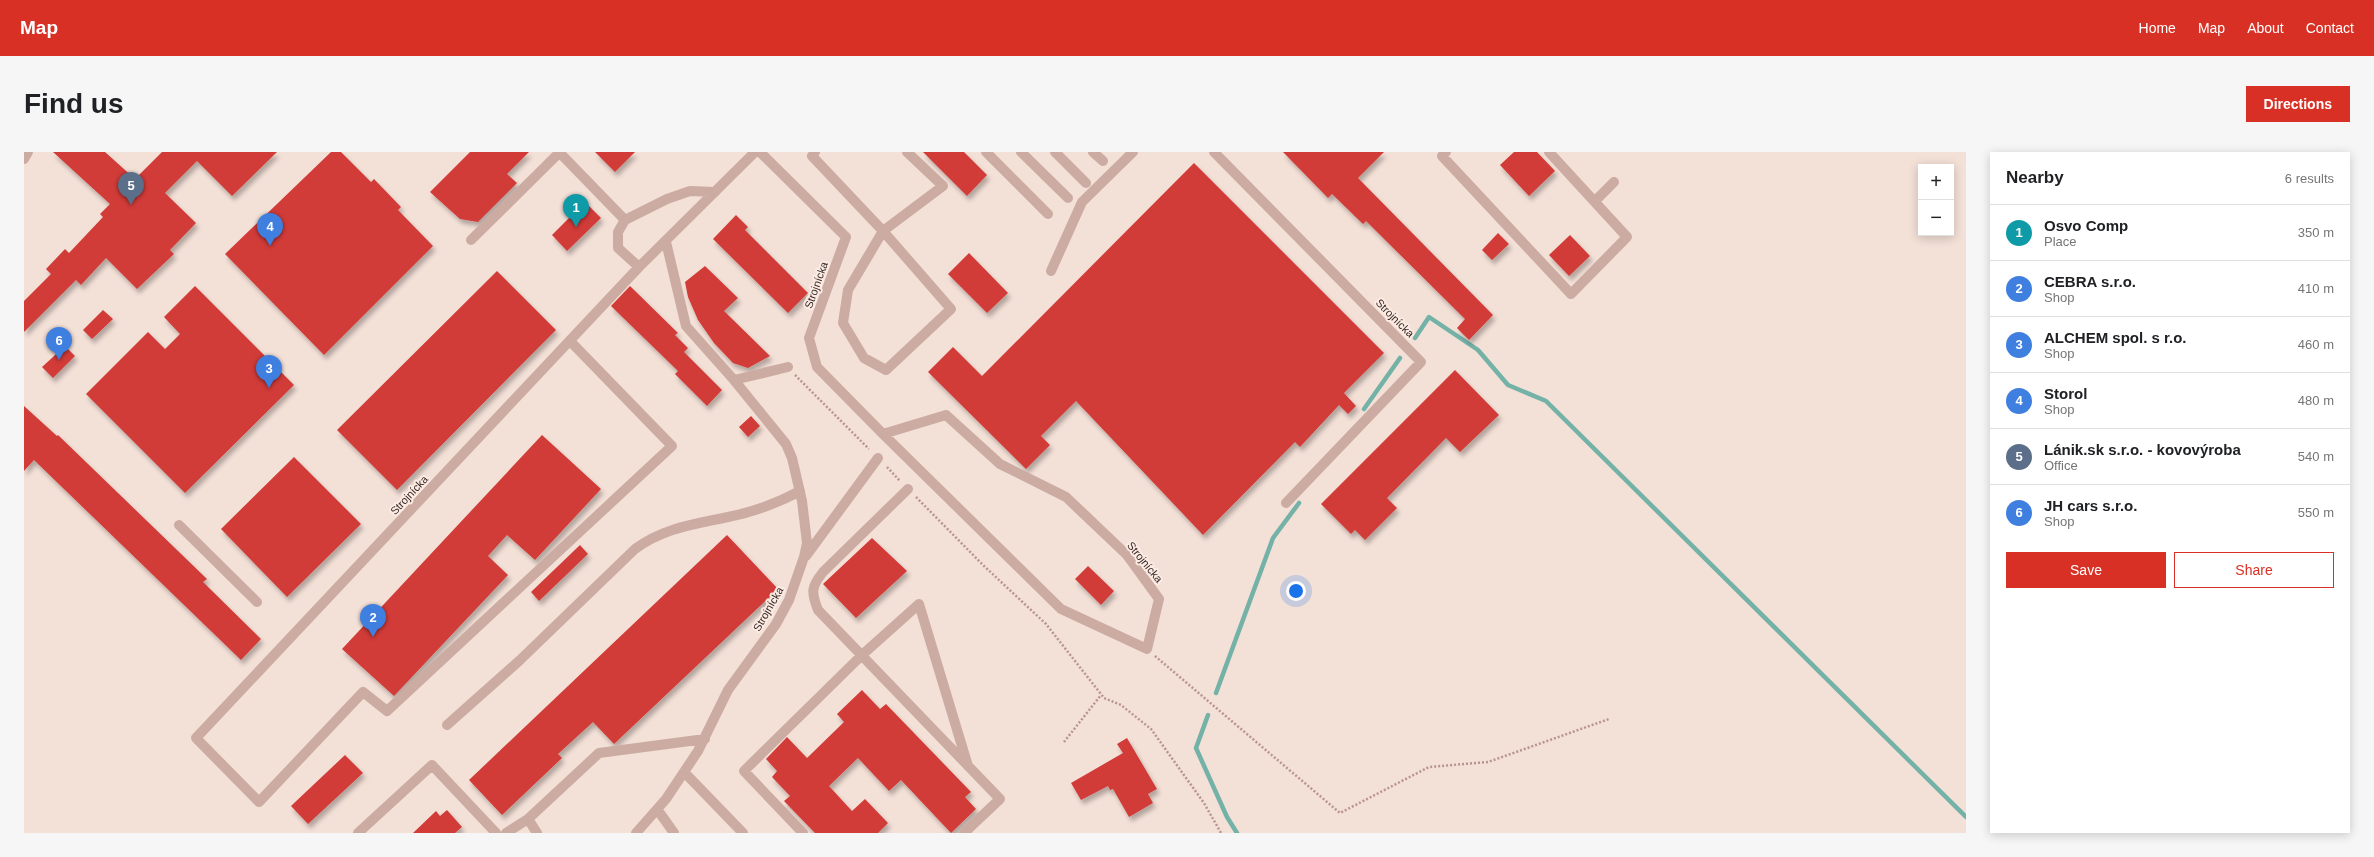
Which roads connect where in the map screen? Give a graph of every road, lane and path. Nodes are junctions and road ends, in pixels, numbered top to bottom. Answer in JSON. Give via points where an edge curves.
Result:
{"nodes":[{"id":1,"x":28,"y":152,"type":"edge"},
{"id":2,"x":560,"y":152,"type":"edge"},
{"id":3,"x":754,"y":152,"type":"edge"},
{"id":4,"x":760,"y":152,"type":"edge"},
{"id":5,"x":815,"y":152,"type":"edge"},
{"id":6,"x":907,"y":152,"type":"edge"},
{"id":7,"x":986,"y":152,"type":"edge"},
{"id":8,"x":1021,"y":152,"type":"edge"},
{"id":9,"x":1054,"y":152,"type":"edge"},
{"id":10,"x":1094,"y":152,"type":"edge"},
{"id":11,"x":1133,"y":152,"type":"edge"},
{"id":12,"x":1214,"y":152,"type":"edge"},
{"id":13,"x":1446,"y":152,"type":"edge"},
{"id":14,"x":1549,"y":152,"type":"edge"},
{"id":15,"x":24,"y":159,"type":"edge"},
{"id":16,"x":1103,"y":161,"type":"dead end"},
{"id":17,"x":1614,"y":182,"type":"dead end"},
{"id":18,"x":1086,"y":183,"type":"dead end"},
{"id":19,"x":715,"y":192,"type":"junction"},
{"id":20,"x":1068,"y":198,"type":"dead end"},
{"id":21,"x":1594,"y":201,"type":"junction"},
{"id":22,"x":1048,"y":214,"type":"dead end"},
{"id":23,"x":625,"y":220,"type":"junction"},
{"id":24,"x":883,"y":232,"type":"junction"},
{"id":25,"x":471,"y":240,"type":"dead end"},
{"id":26,"x":666,"y":242,"type":"junction"},
{"id":27,"x":640,"y":267,"type":"junction"},
{"id":28,"x":1051,"y":271,"type":"dead end"},
{"id":29,"x":570,"y":341,"type":"junction"},
{"id":30,"x":788,"y":367,"type":"joint"},
{"id":31,"x":734,"y":380,"type":"junction"},
{"id":32,"x":883,"y":434,"type":"junction"},
{"id":33,"x":878,"y":458,"type":"junction"},
{"id":34,"x":908,"y":489,"type":"junction"},
{"id":35,"x":800,"y":491,"type":"junction"},
{"id":36,"x":1286,"y":503,"type":"dead end"},
{"id":37,"x":178,"y":525,"type":"dead end"},
{"id":38,"x":804,"y":557,"type":"junction"},
{"id":39,"x":257,"y":602,"type":"dead end"},
{"id":40,"x":1147,"y":649,"type":"junction"},
{"id":41,"x":862,"y":655,"type":"junction"},
{"id":42,"x":1101,"y":695,"type":"junction"},
{"id":43,"x":1609,"y":720,"type":"dead end"},
{"id":44,"x":447,"y":726,"type":"dead end"},
{"id":45,"x":705,"y":739,"type":"junction"},
{"id":46,"x":1064,"y":742,"type":"dead end"},
{"id":47,"x":968,"y":766,"type":"junction"},
{"id":48,"x":685,"y":772,"type":"junction"},
{"id":49,"x":657,"y":809,"type":"junction"},
{"id":50,"x":528,"y":819,"type":"junction"},
{"id":51,"x":358,"y":833,"type":"edge"},
{"id":52,"x":496,"y":833,"type":"edge"},
{"id":53,"x":506,"y":833,"type":"edge"},
{"id":54,"x":537,"y":833,"type":"edge"},
{"id":55,"x":636,"y":833,"type":"edge"},
{"id":56,"x":674,"y":833,"type":"edge"},
{"id":57,"x":744,"y":833,"type":"edge"},
{"id":58,"x":803,"y":833,"type":"edge"},
{"id":59,"x":964,"y":833,"type":"edge"},
{"id":60,"x":1221,"y":833,"type":"edge"}],
"edges":[{"from":1,"to":15,"type":"street"},
{"from":2,"to":23,"type":"street"},
{"from":2,"to":25,"type":"street"},
{"from":3,"to":19,"type":"street","name":"Strojnícka"},
{"from":4,"to":32,"type":"street","name":"Strojnícka","via":[[846,237],[809,338],[817,367]]},
{"from":5,"to":24,"type":"street","via":[[812,156]]},
{"from":6,"to":24,"type":"street","via":[[943,186]]},
{"from":7,"to":22,"type":"street"},
{"from":8,"to":20,"type":"street"},
{"from":9,"to":18,"type":"street"},
{"from":10,"to":16,"type":"street"},
{"from":11,"to":28,"type":"street","via":[[1082,202]]},
{"from":12,"to":36,"type":"street","name":"Strojnícka","via":[[1421,362]]},
{"from":13,"to":21,"type":"street","via":[[1442,156],[1571,294],[1628,237]]},
{"from":14,"to":21,"type":"street"},
{"from":17,"to":21,"type":"street"},
{"from":19,"to":23,"type":"street","via":[[690,191],[667,199]]},
{"from":19,"to":26,"type":"street","name":"Strojnícka"},
{"from":23,"to":27,"type":"street","via":[[618,232],[618,248]]},
{"from":24,"to":24,"type":"street","via":[[848,290],[843,323],[864,358],[886,370],[951,309]]},
{"from":26,"to":27,"type":"street","name":"Strojnícka"},
{"from":26,"to":31,"type":"street","name":"Strojnícka","via":[[686,326]]},
{"from":27,"to":29,"type":"street","name":"Strojnícka"},
{"from":29,"to":29,"type":"street","name":"Strojnícka","via":[[196,738],[260,802],[363,692],[387,711],[672,446]]},
{"from":30,"to":31,"type":"street"},
{"from":30,"to":33,"type":"path"},
{"from":31,"to":35,"type":"street","name":"Strojnícka","via":[[786,444]]},
{"from":32,"to":40,"type":"street","name":"Strojnícka","via":[[1061,609]]},
{"from":32,"to":40,"type":"street","name":"Strojnícka","via":[[946,416],[1000,464],[1066,497],[1127,556],[1159,599]]},
{"from":33,"to":34,"type":"path"},
{"from":33,"to":38,"type":"street"},
{"from":34,"to":41,"type":"street","via":[[815,582],[812,595],[818,610]]},
{"from":34,"to":42,"type":"path","via":[[1046,624]]},
{"from":35,"to":38,"type":"street","name":"Strojnícka","via":[[807,543]]},
{"from":35,"to":44,"type":"street","via":[[773,504],[682,527],[648,539]]},
{"from":37,"to":39,"type":"street"},
{"from":38,"to":45,"type":"street","name":"Strojnícka","via":[[789,600],[776,624],[728,690]]},
{"from":40,"to":43,"type":"path","via":[[1340,813],[1429,767],[1488,762]]},
{"from":41,"to":47,"type":"street"},
{"from":41,"to":47,"type":"street","via":[[919,604]]},
{"from":41,"to":58,"type":"street","via":[[744,771]]},
{"from":42,"to":46,"type":"path"},
{"from":42,"to":60,"type":"path","via":[[1121,705],[1151,729],[1208,808]]},
{"from":45,"to":48,"type":"street","name":"Strojnícka"},
{"from":45,"to":50,"type":"street","via":[[599,753]]},
{"from":47,"to":59,"type":"street","via":[[1000,798]]},
{"from":48,"to":49,"type":"street","name":"Strojnícka"},
{"from":48,"to":57,"type":"street"},
{"from":49,"to":55,"type":"street","name":"Strojnícka"},
{"from":49,"to":56,"type":"street"},
{"from":50,"to":53,"type":"street"},
{"from":50,"to":54,"type":"street"},
{"from":51,"to":52,"type":"street","via":[[432,765]]}]}
